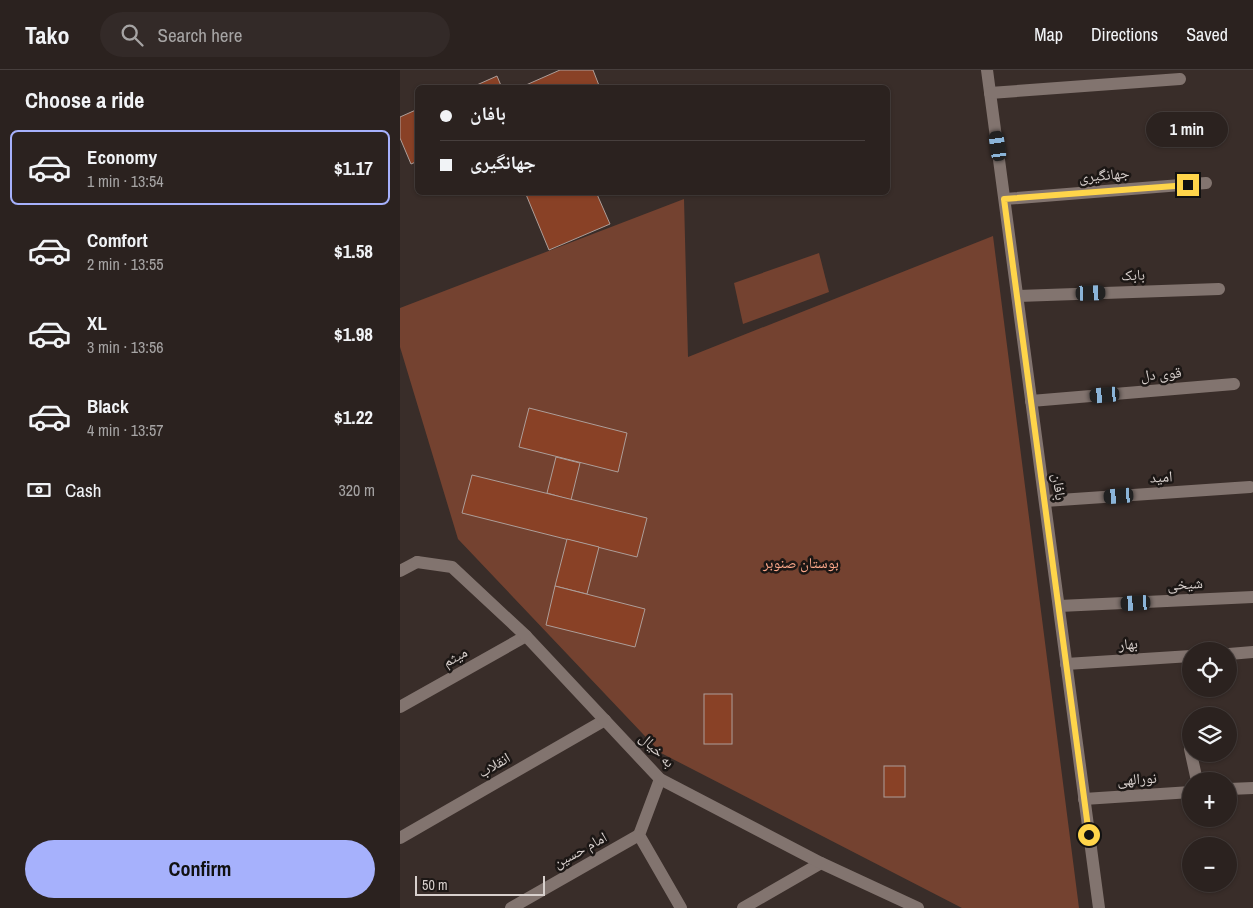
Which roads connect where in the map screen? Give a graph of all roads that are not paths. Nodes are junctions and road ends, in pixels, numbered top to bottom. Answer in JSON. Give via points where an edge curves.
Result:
{"nodes":[{"id":1,"x":987,"y":70,"type":"edge"},
{"id":2,"x":1180,"y":79,"type":"dead end"},
{"id":3,"x":990,"y":93,"type":"junction"},
{"id":4,"x":1206,"y":183,"type":"dead end"},
{"id":5,"x":1004,"y":199,"type":"junction"},
{"id":6,"x":1219,"y":289,"type":"dead end"},
{"id":7,"x":1018,"y":296,"type":"junction"},
{"id":8,"x":1234,"y":384,"type":"dead end"},
{"id":9,"x":1031,"y":402,"type":"junction"},
{"id":10,"x":1250,"y":487,"type":"dead end"},
{"id":11,"x":1045,"y":501,"type":"junction"},
{"id":12,"x":400,"y":571,"type":"edge"},
{"id":13,"x":1253,"y":598,"type":"edge"},
{"id":14,"x":1059,"y":606,"type":"junction"},
{"id":15,"x":526,"y":636,"type":"junction"},
{"id":16,"x":1253,"y":652,"type":"edge"},
{"id":17,"x":1237,"y":653,"type":"edge"},
{"id":18,"x":1182,"y":657,"type":"edge"},
{"id":19,"x":1066,"y":664,"type":"junction"},
{"id":20,"x":400,"y":707,"type":"edge"},
{"id":21,"x":605,"y":720,"type":"junction"},
{"id":22,"x":660,"y":779,"type":"junction"},
{"id":23,"x":1253,"y":788,"type":"edge"},
{"id":24,"x":1237,"y":789,"type":"edge"},
{"id":25,"x":1182,"y":793,"type":"edge"},
{"id":26,"x":1084,"y":799,"type":"junction"},
{"id":27,"x":640,"y":835,"type":"junction"},
{"id":28,"x":400,"y":838,"type":"edge"},
{"id":29,"x":821,"y":863,"type":"junction"},
{"id":30,"x":511,"y":908,"type":"edge"},
{"id":31,"x":681,"y":908,"type":"edge"},
{"id":32,"x":743,"y":908,"type":"edge"},
{"id":33,"x":918,"y":908,"type":"edge"},
{"id":34,"x":1099,"y":908,"type":"edge"}],
"edges":[{"from":1,"to":3,"type":"street","name":"بافان"},
{"from":2,"to":3,"type":"street"},
{"from":3,"to":5,"type":"street","name":"بافان"},
{"from":4,"to":5,"type":"street","name":"جهانگیری"},
{"from":5,"to":7,"type":"street","name":"بافان"},
{"from":6,"to":7,"type":"street","name":"بابک"},
{"from":7,"to":9,"type":"street","name":"بافان"},
{"from":8,"to":9,"type":"street","name":"قوی دل"},
{"from":9,"to":11,"type":"street","name":"بافان"},
{"from":10,"to":11,"type":"street","name":"امید"},
{"from":11,"to":14,"type":"street","name":"بافان"},
{"from":12,"to":15,"type":"street","name":"به خیال","via":[[417,562],[452,567]]},
{"from":13,"to":14,"type":"street","name":"شیخی"},
{"from":14,"to":19,"type":"street","name":"بافان"},
{"from":15,"to":20,"type":"street","name":"میثم"},
{"from":15,"to":21,"type":"street","name":"به خیال"},
{"from":16,"to":17,"type":"street"},
{"from":18,"to":19,"type":"street","name":"بهار"},
{"from":19,"to":26,"type":"street","name":"بافان"},
{"from":21,"to":22,"type":"street","name":"به خیال"},
{"from":21,"to":28,"type":"street","name":"انقلاب"},
{"from":22,"to":27,"type":"street"},
{"from":22,"to":29,"type":"street","name":"به خیال"},
{"from":23,"to":24,"type":"street"},
{"from":25,"to":26,"type":"street","name":"نورالهی"},
{"from":26,"to":34,"type":"street","name":"بافان"},
{"from":27,"to":30,"type":"street","name":"امام حسین"},
{"from":27,"to":31,"type":"street"},
{"from":29,"to":32,"type":"street"},
{"from":29,"to":33,"type":"street","name":"به خیال"}]}
